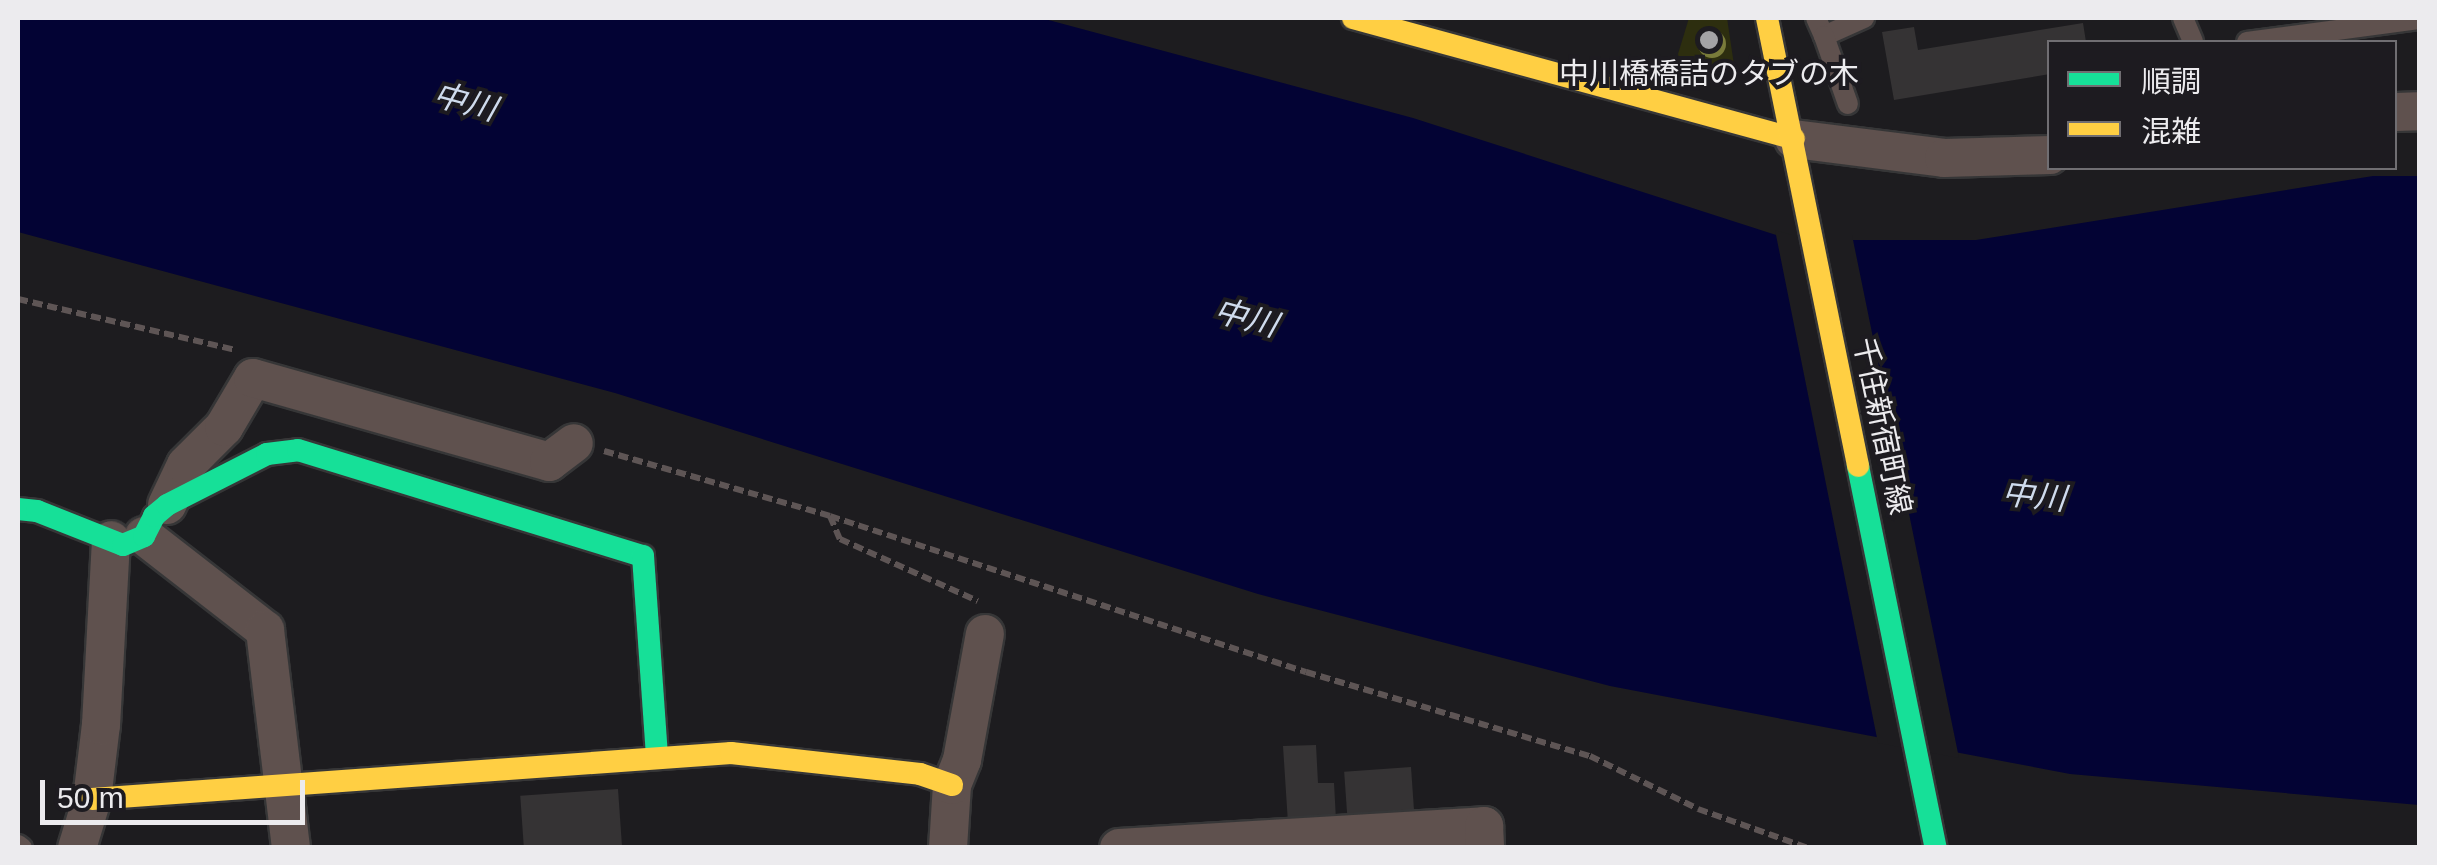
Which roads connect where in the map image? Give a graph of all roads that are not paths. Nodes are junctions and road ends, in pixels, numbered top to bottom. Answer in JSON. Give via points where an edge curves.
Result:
{"nodes":[{"id":1,"x":1354,"y":18,"type":"edge"},
{"id":2,"x":1767,"y":18,"type":"edge"},
{"id":3,"x":1864,"y":18,"type":"edge"},
{"id":4,"x":2420,"y":18,"type":"edge"},
{"id":5,"x":1820,"y":27,"type":"edge"},
{"id":6,"x":2260,"y":40,"type":"edge"},
{"id":7,"x":1848,"y":104,"type":"dead end"},
{"id":8,"x":1796,"y":154,"type":"junction"},
{"id":9,"x":2047,"y":155,"type":"edge"},
{"id":10,"x":574,"y":443,"type":"road end"},
{"id":11,"x":167,"y":505,"type":"junction"},
{"id":12,"x":18,"y":508,"type":"edge"},
{"id":13,"x":127,"y":538,"type":"junction"},
{"id":14,"x":985,"y":634,"type":"road end"},
{"id":15,"x":658,"y":758,"type":"junction"},
{"id":16,"x":283,"y":785,"type":"junction"},
{"id":17,"x":952,"y":785,"type":"junction"},
{"id":18,"x":92,"y":799,"type":"junction"},
{"id":19,"x":77,"y":848,"type":"edge"},
{"id":20,"x":291,"y":848,"type":"edge"},
{"id":21,"x":948,"y":848,"type":"edge"},
{"id":22,"x":1119,"y":848,"type":"edge"},
{"id":23,"x":1485,"y":848,"type":"edge"},
{"id":24,"x":1936,"y":848,"type":"edge"}],
"edges":[{"from":1,"to":8,"type":"street"},
{"from":2,"to":8,"type":"street","name":"千住新宿町線"},
{"from":3,"to":5,"type":"lane"},
{"from":4,"to":6,"type":"lane"},
{"from":5,"to":7,"type":"lane"},
{"from":8,"to":9,"type":"street"},
{"from":8,"to":24,"type":"street","name":"千住新宿町線"},
{"from":10,"to":11,"type":"street","via":[[549,462],[253,378],[224,427],[186,465]]},
{"from":11,"to":13,"type":"street"},
{"from":11,"to":15,"type":"street","via":[[267,454],[298,450],[643,556]]},
{"from":12,"to":13,"type":"street"},
{"from":13,"to":16,"type":"street","via":[[265,630]]},
{"from":13,"to":18,"type":"street"},
{"from":14,"to":17,"type":"street"},
{"from":15,"to":16,"type":"street"},
{"from":15,"to":17,"type":"street","via":[[731,753],[920,774]]},
{"from":16,"to":18,"type":"street"},
{"from":16,"to":20,"type":"street"},
{"from":17,"to":21,"type":"street"},
{"from":18,"to":19,"type":"street"},
{"from":22,"to":23,"type":"street","via":[[1484,826]]}]}
